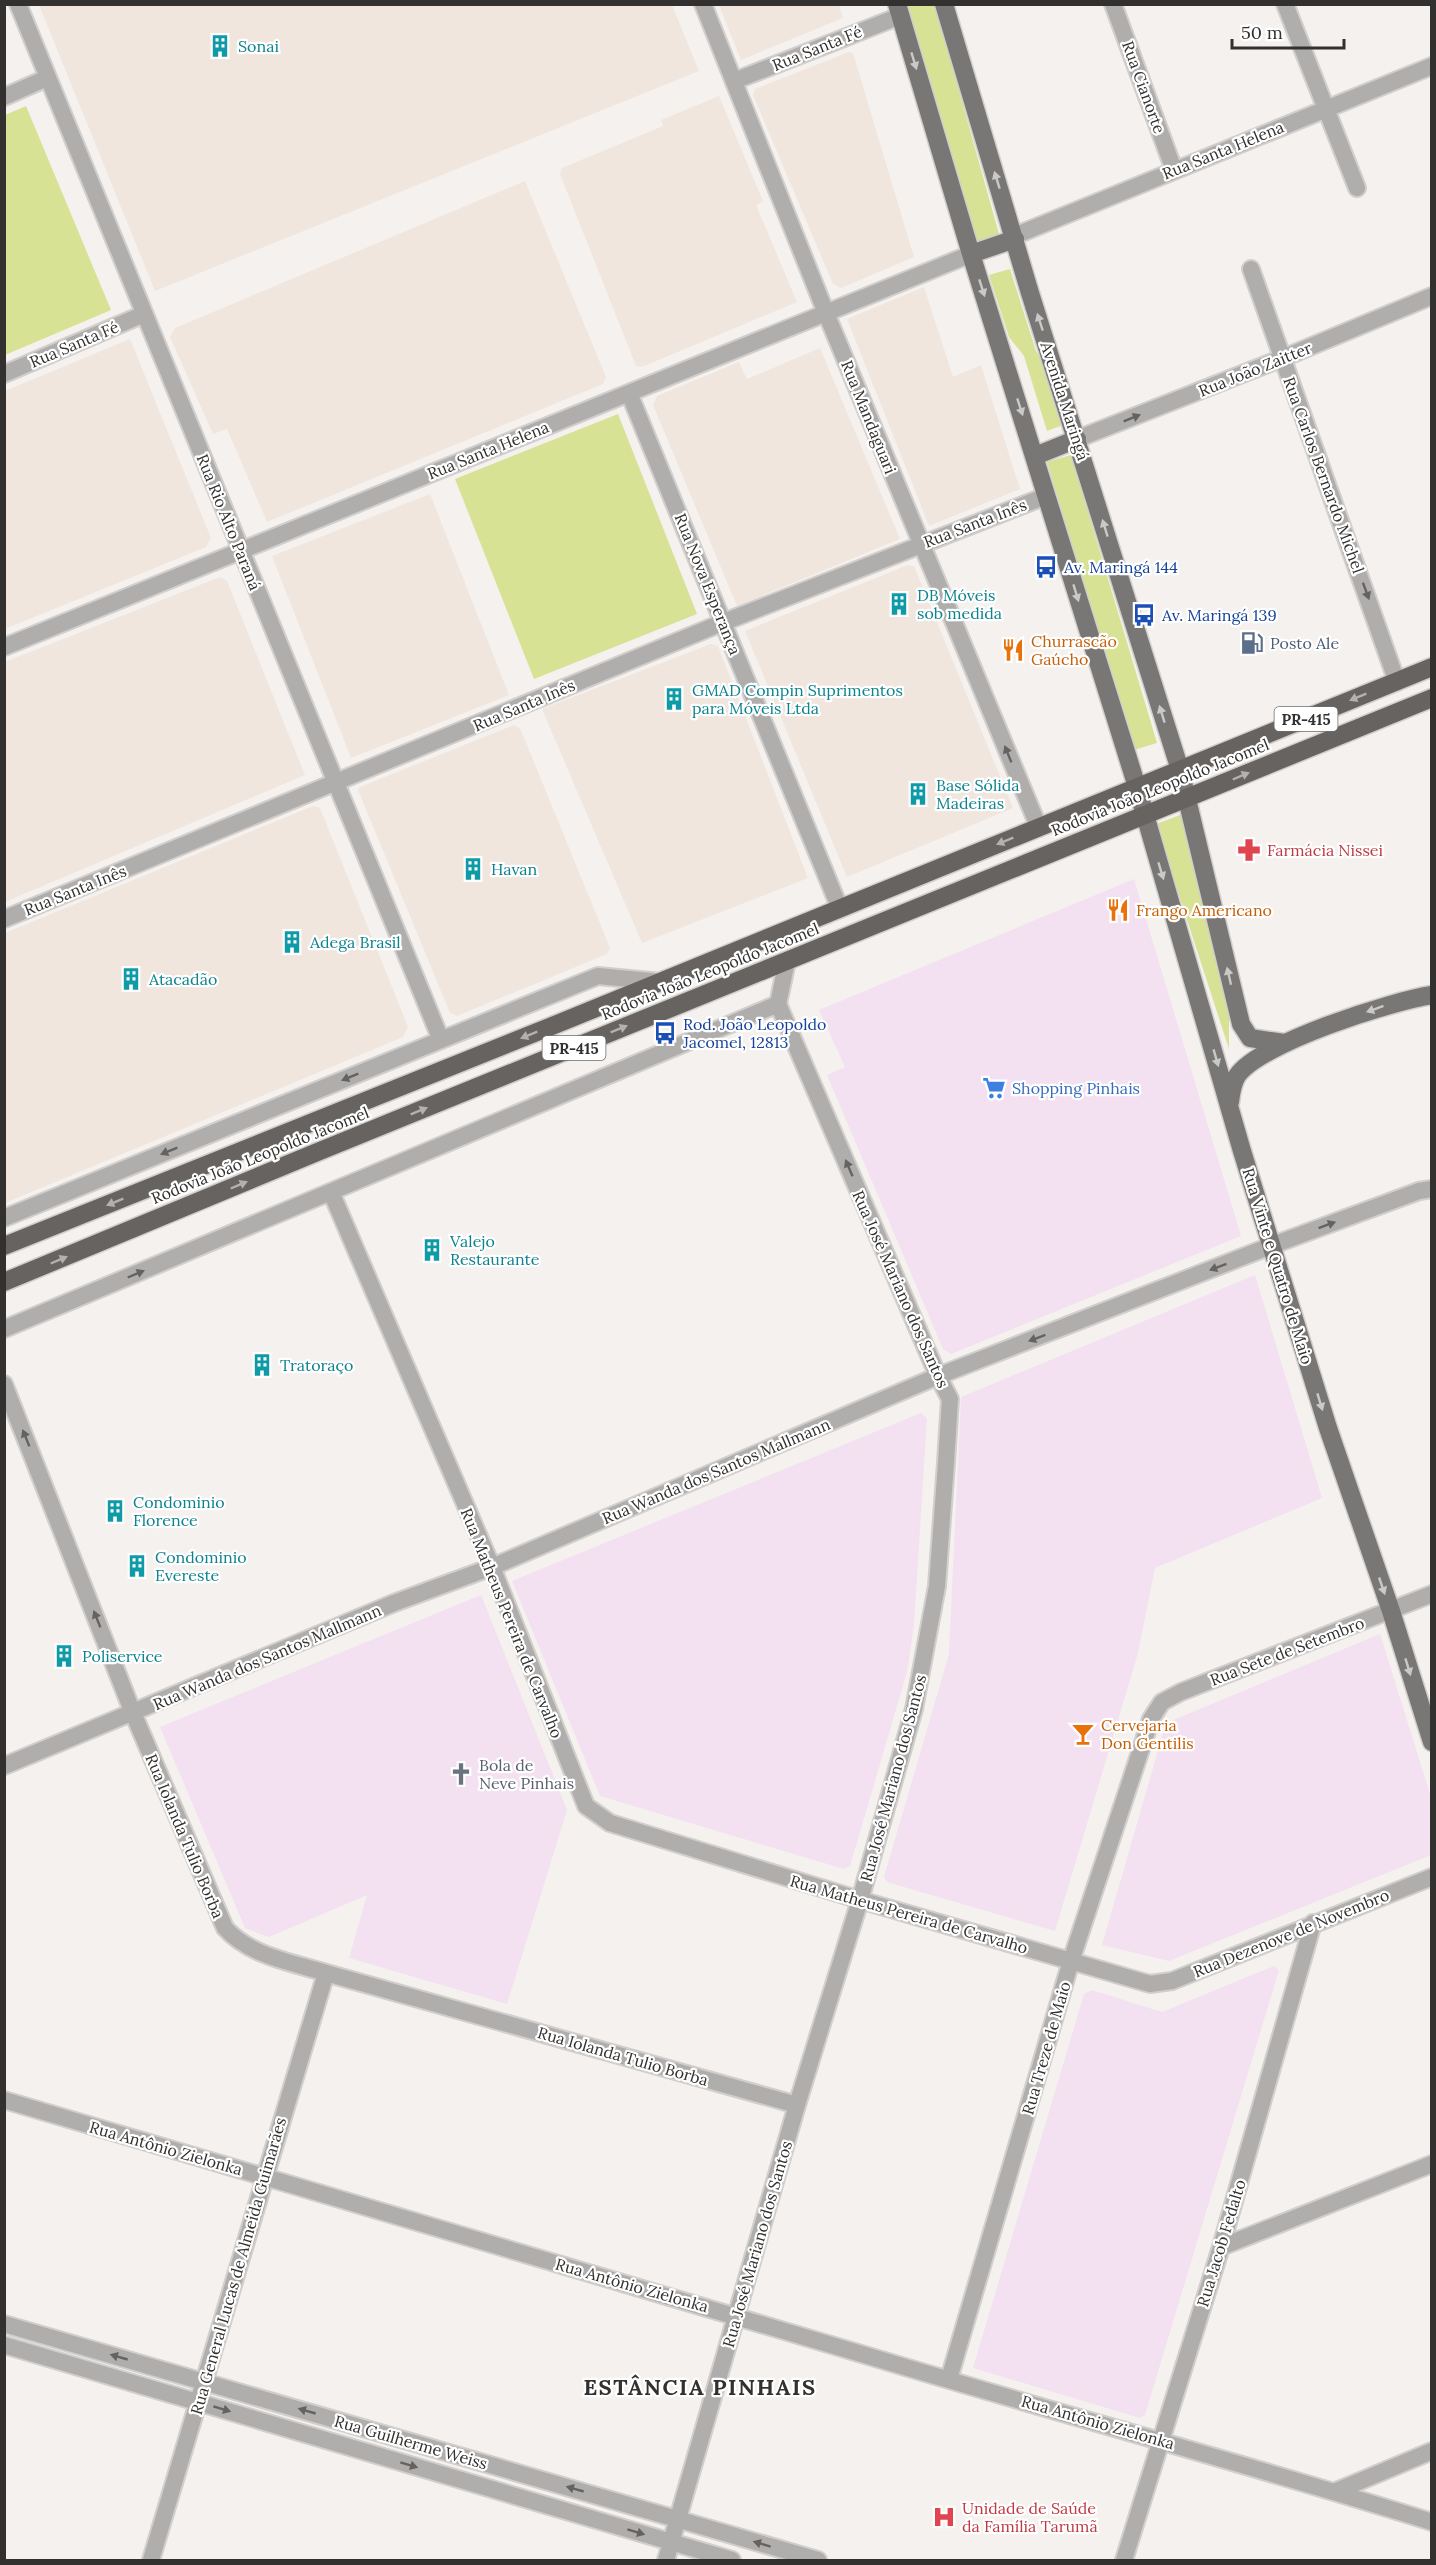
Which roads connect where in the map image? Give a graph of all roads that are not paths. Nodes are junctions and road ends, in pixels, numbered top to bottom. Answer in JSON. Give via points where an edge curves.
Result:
{"nodes":[{"id":1,"x":18,"y":4,"type":"edge"},
{"id":2,"x":704,"y":4,"type":"edge"},
{"id":3,"x":944,"y":4,"type":"edge"},
{"id":4,"x":1113,"y":4,"type":"edge"},
{"id":5,"x":1286,"y":4,"type":"edge"},
{"id":6,"x":899,"y":10,"type":"edge"},
{"id":7,"x":1431,"y":66,"type":"edge"},
{"id":8,"x":47,"y":78,"type":"junction"},
{"id":9,"x":734,"y":81,"type":"junction"},
{"id":10,"x":4,"y":97,"type":"edge"},
{"id":11,"x":1328,"y":108,"type":"junction"},
{"id":12,"x":1174,"y":170,"type":"junction"},
{"id":13,"x":1357,"y":188,"type":"dead end"},
{"id":14,"x":1014,"y":238,"type":"junction"},
{"id":15,"x":971,"y":254,"type":"junction"},
{"id":16,"x":1251,"y":269,"type":"dead end"},
{"id":17,"x":1431,"y":296,"type":"edge"},
{"id":18,"x":826,"y":313,"type":"junction"},
{"id":19,"x":144,"y":314,"type":"junction"},
{"id":20,"x":1283,"y":358,"type":"junction"},
{"id":21,"x":4,"y":374,"type":"edge"},
{"id":22,"x":629,"y":393,"type":"junction"},
{"id":23,"x":1077,"y":439,"type":"junction"},
{"id":24,"x":1035,"y":456,"type":"junction"},
{"id":25,"x":1046,"y":496,"type":"junction"},
{"id":26,"x":921,"y":543,"type":"junction"},
{"id":27,"x":241,"y":551,"type":"junction"},
{"id":28,"x":724,"y":622,"type":"junction"},
{"id":29,"x":4,"y":647,"type":"edge"},
{"id":30,"x":1431,"y":667,"type":"edge"},
{"id":31,"x":1397,"y":682,"type":"junction"},
{"id":32,"x":1431,"y":698,"type":"edge"},
{"id":33,"x":1180,"y":770,"type":"junction"},
{"id":34,"x":336,"y":783,"type":"junction"},
{"id":35,"x":1137,"y":788,"type":"junction"},
{"id":36,"x":1187,"y":798,"type":"junction"},
{"id":37,"x":1144,"y":815,"type":"junction"},
{"id":38,"x":1039,"y":828,"type":"junction"},
{"id":39,"x":840,"y":909,"type":"junction"},
{"id":40,"x":4,"y":919,"type":"edge"},
{"id":41,"x":787,"y":961,"type":"junction"},
{"id":42,"x":661,"y":982,"type":"junction"},
{"id":43,"x":1431,"y":995,"type":"edge"},
{"id":44,"x":778,"y":1004,"type":"junction"},
{"id":45,"x":441,"y":1040,"type":"junction"},
{"id":46,"x":1284,"y":1043,"type":"junction"},
{"id":47,"x":1229,"y":1106,"type":"junction"},
{"id":48,"x":1431,"y":1189,"type":"edge"},
{"id":49,"x":331,"y":1192,"type":"junction"},
{"id":50,"x":4,"y":1218,"type":"edge"},
{"id":51,"x":1273,"y":1245,"type":"junction"},
{"id":52,"x":4,"y":1246,"type":"edge"},
{"id":53,"x":4,"y":1282,"type":"edge"},
{"id":54,"x":4,"y":1329,"type":"edge"},
{"id":55,"x":938,"y":1376,"type":"junction"},
{"id":56,"x":4,"y":1384,"type":"edge"},
{"id":57,"x":492,"y":1567,"type":"junction"},
{"id":58,"x":1431,"y":1594,"type":"edge"},
{"id":59,"x":1391,"y":1611,"type":"junction"},
{"id":60,"x":133,"y":1713,"type":"junction"},
{"id":61,"x":1151,"y":1719,"type":"joint"},
{"id":62,"x":1431,"y":1742,"type":"edge"},
{"id":63,"x":4,"y":1766,"type":"edge"},
{"id":64,"x":1431,"y":1877,"type":"edge"},
{"id":65,"x":860,"y":1900,"type":"junction"},
{"id":66,"x":1313,"y":1923,"type":"junction"},
{"id":67,"x":1071,"y":1961,"type":"junction"},
{"id":68,"x":326,"y":1973,"type":"junction"},
{"id":69,"x":1150,"y":1984,"type":"joint"},
{"id":70,"x":4,"y":2100,"type":"edge"},
{"id":71,"x":797,"y":2105,"type":"junction"},
{"id":72,"x":1431,"y":2164,"type":"edge"},
{"id":73,"x":264,"y":2177,"type":"junction"},
{"id":74,"x":1221,"y":2247,"type":"junction"},
{"id":75,"x":736,"y":2315,"type":"junction"},
{"id":76,"x":4,"y":2324,"type":"edge"},
{"id":77,"x":4,"y":2345,"type":"edge"},
{"id":78,"x":949,"y":2379,"type":"junction"},
{"id":79,"x":204,"y":2381,"type":"junction"},
{"id":80,"x":198,"y":2402,"type":"junction"},
{"id":81,"x":1160,"y":2439,"type":"junction"},
{"id":82,"x":1431,"y":2451,"type":"edge"},
{"id":83,"x":1334,"y":2492,"type":"junction"},
{"id":84,"x":678,"y":2519,"type":"junction"},
{"id":85,"x":1431,"y":2522,"type":"edge"},
{"id":86,"x":672,"y":2543,"type":"junction"},
{"id":87,"x":151,"y":2560,"type":"edge"},
{"id":88,"x":666,"y":2560,"type":"edge"},
{"id":89,"x":732,"y":2560,"type":"edge"},
{"id":90,"x":818,"y":2560,"type":"edge"},
{"id":91,"x":1124,"y":2560,"type":"edge"}],
"edges":[{"from":1,"to":8,"type":"street","name":"Rua Rio Alto Paraná"},
{"from":2,"to":9,"type":"street","name":"Rua Mandaguari"},
{"from":14,"to":3,"type":"main road","name":"Avenida Maringá","one_way":true},
{"from":4,"to":12,"type":"street","name":"Rua Cianorte"},
{"from":5,"to":11,"type":"street"},
{"from":6,"to":9,"type":"street","name":"Rua Santa Fé"},
{"from":6,"to":15,"type":"main road","one_way":true},
{"from":7,"to":11,"type":"street","name":"Rua Santa Helena"},
{"from":8,"to":10,"type":"street"},
{"from":8,"to":19,"type":"street","name":"Rua Rio Alto Paraná"},
{"from":9,"to":18,"type":"street","name":"Rua Mandaguari"},
{"from":11,"to":12,"type":"street","name":"Rua Santa Helena"},
{"from":11,"to":13,"type":"street"},
{"from":12,"to":14,"type":"street","name":"Rua Santa Helena"},
{"from":14,"to":15,"type":"main road"},
{"from":23,"to":14,"type":"main road","name":"Avenida Maringá","one_way":true},
{"from":15,"to":18,"type":"street","name":"Rua Santa Helena"},
{"from":15,"to":24,"type":"main road","one_way":true},
{"from":16,"to":20,"type":"street","name":"Rua Carlos Bernardo Michel"},
{"from":17,"to":20,"type":"street","name":"Rua João Zaitter"},
{"from":18,"to":22,"type":"street","name":"Rua Santa Helena"},
{"from":18,"to":26,"type":"street","name":"Rua Mandaguari"},
{"from":19,"to":21,"type":"street","name":"Rua Santa Fé"},
{"from":19,"to":27,"type":"street","name":"Rua Rio Alto Paraná"},
{"from":23,"to":20,"type":"street","name":"Rua João Zaitter","one_way":true},
{"from":20,"to":31,"type":"street","name":"Rua Carlos Bernardo Michel","one_way":true},
{"from":22,"to":27,"type":"street","name":"Rua Santa Helena"},
{"from":22,"to":28,"type":"street","name":"Rua Nova Esperança"},
{"from":23,"to":24,"type":"main road"},
{"from":33,"to":23,"type":"main road","name":"Avenida Maringá","one_way":true},
{"from":24,"to":25,"type":"main road"},
{"from":25,"to":26,"type":"street","name":"Rua Santa Inês"},
{"from":25,"to":35,"type":"main road","one_way":true},
{"from":26,"to":28,"type":"street","name":"Rua Santa Inês"},
{"from":38,"to":26,"type":"street","name":"Rua Mandaguari","one_way":true},
{"from":27,"to":29,"type":"street","name":"Rua Santa Helena"},
{"from":27,"to":34,"type":"street","name":"Rua Rio Alto Paraná"},
{"from":28,"to":34,"type":"street","name":"Rua Santa Inês"},
{"from":28,"to":39,"type":"street","name":"Rua Nova Esperança"},
{"from":30,"to":31,"type":"highway","name":"Rodovia João Leopoldo Jacomel","number":"PR-415"},
{"from":31,"to":33,"type":"highway","name":"Rodovia João Leopoldo Jacomel","number":"PR-415","one_way":true},
{"from":36,"to":32,"type":"highway","name":"Rodovia João Leopoldo Jacomel","number":"PR-415","one_way":true},
{"from":33,"to":35,"type":"highway","name":"Rodovia João Leopoldo Jacomel","number":"PR-415"},
{"from":33,"to":36,"type":"main road","name":"Avenida Maringá"},
{"from":34,"to":40,"type":"street","name":"Rua Santa Inês"},
{"from":34,"to":45,"type":"street","name":"Rua Rio Alto Paraná"},
{"from":35,"to":37,"type":"main road","name":"Rua Vinte e Quatro de Maio"},
{"from":35,"to":38,"type":"highway","name":"Rodovia João Leopoldo Jacomel","number":"PR-415"},
{"from":36,"to":37,"type":"highway","name":"Rodovia João Leopoldo Jacomel","number":"PR-415"},
{"from":46,"to":36,"type":"main road","one_way":true,"via":[[1250,1038],[1241,1024]]},
{"from":37,"to":41,"type":"highway","name":"Rodovia João Leopoldo Jacomel","number":"PR-415"},
{"from":37,"to":47,"type":"main road","name":"Rua Vinte e Quatro de Maio","one_way":true},
{"from":38,"to":39,"type":"highway","name":"Rodovia João Leopoldo Jacomel","number":"PR-415","one_way":true},
{"from":39,"to":42,"type":"highway","name":"Rodovia João Leopoldo Jacomel","number":"PR-415"},
{"from":41,"to":44,"type":"street"},
{"from":53,"to":41,"type":"highway","name":"Rodovia João Leopoldo Jacomel","number":"PR-415","one_way":true},
{"from":42,"to":45,"type":"street","name":"Rodovia João Leopoldo Jacomel","via":[[598,976]]},
{"from":42,"to":52,"type":"highway","name":"Rodovia João Leopoldo Jacomel","number":"PR-415","one_way":true},
{"from":43,"to":46,"type":"main road","one_way":true,"via":[[1390,1004]]},
{"from":44,"to":49,"type":"street"},
{"from":55,"to":44,"type":"street","name":"Rua José Mariano dos Santos","one_way":true},
{"from":45,"to":50,"type":"street","name":"Rodovia João Leopoldo Jacomel","one_way":true},
{"from":46,"to":47,"type":"main road","via":[[1249,1063],[1238,1075]]},
{"from":47,"to":51,"type":"main road","name":"Rua Vinte e Quatro de Maio"},
{"from":51,"to":48,"type":"street","name":"Rua Wanda dos Santos Mallmann","one_way":true},
{"from":54,"to":49,"type":"street","one_way":true},
{"from":49,"to":57,"type":"street","name":"Rua Matheus Pereira de Carvalho"},
{"from":51,"to":55,"type":"street","name":"Rua Wanda dos Santos Mallmann","one_way":true},
{"from":51,"to":59,"type":"main road","name":"Rua Vinte e Quatro de Maio","one_way":true,"via":[[1328,1428]]},
{"from":55,"to":57,"type":"street","name":"Rua Wanda dos Santos Mallmann"},
{"from":55,"to":65,"type":"street","name":"Rua José Mariano dos Santos","via":[[950,1399],[937,1586],[914,1710]]},
{"from":60,"to":56,"type":"street","name":"Rua Iolanda Tulio Borba","one_way":true},
{"from":57,"to":60,"type":"street","name":"Rua Wanda dos Santos Mallmann","via":[[394,1603]]},
{"from":57,"to":65,"type":"street","name":"Rua Matheus Pereira de Carvalho","via":[[586,1806],[610,1823]]},
{"from":58,"to":59,"type":"street","name":"Rua Sete de Setembro"},
{"from":59,"to":61,"type":"street","name":"Rua Sete de Setembro","via":[[1181,1692],[1162,1702]]},
{"from":59,"to":62,"type":"main road","name":"Rua Vinte e Quatro de Maio","one_way":true},
{"from":60,"to":63,"type":"street","name":"Rua Wanda dos Santos Mallmann"},
{"from":60,"to":68,"type":"street","name":"Rua Iolanda Tulio Borba","via":[[225,1928],[236,1941],[254,1950]]},
{"from":61,"to":67,"type":"street","name":"Rua Treze de Maio"},
{"from":64,"to":66,"type":"street","name":"Rua Dezenove de Novembro"},
{"from":65,"to":67,"type":"street","name":"Rua Matheus Pereira de Carvalho"},
{"from":65,"to":71,"type":"street","name":"Rua José Mariano dos Santos"},
{"from":66,"to":69,"type":"street","name":"Rua Dezenove de Novembro","via":[[1172,1981]]},
{"from":66,"to":74,"type":"street","name":"Rua Jacob Fedalto"},
{"from":67,"to":69,"type":"street","name":"Rua Matheus Pereira de Carvalho"},
{"from":67,"to":78,"type":"street","name":"Rua Treze de Maio"},
{"from":68,"to":71,"type":"street","name":"Rua Iolanda Tulio Borba"},
{"from":68,"to":73,"type":"street","name":"Rua General Lucas de Almeida Guimarães"},
{"from":70,"to":73,"type":"street","name":"Rua Antônio Zielonka"},
{"from":71,"to":75,"type":"street","name":"Rua José Mariano dos Santos"},
{"from":72,"to":74,"type":"street"},
{"from":73,"to":75,"type":"street","name":"Rua Antônio Zielonka"},
{"from":73,"to":79,"type":"street","name":"Rua General Lucas de Almeida Guimarães"},
{"from":74,"to":81,"type":"street","name":"Rua Jacob Fedalto"},
{"from":75,"to":78,"type":"street","name":"Rua Antônio Zielonka"},
{"from":75,"to":84,"type":"street","name":"Rua José Mariano dos Santos"},
{"from":79,"to":76,"type":"street","name":"Rua Guilherme Weiss","one_way":true},
{"from":77,"to":80,"type":"street","name":"Rua Guilherme Weiss"},
{"from":78,"to":81,"type":"street","name":"Rua Antônio Zielonka"},
{"from":79,"to":80,"type":"street","name":"Rua General Lucas de Almeida Guimarães"},
{"from":84,"to":79,"type":"street","name":"Rua Guilherme Weiss","one_way":true},
{"from":80,"to":86,"type":"street","name":"Rua Guilherme Weiss","one_way":true},
{"from":80,"to":87,"type":"street","name":"Rua General Lucas de Almeida Guimarães"},
{"from":81,"to":83,"type":"street","name":"Rua Antônio Zielonka"},
{"from":81,"to":91,"type":"street","name":"Rua Jacob Fedalto"},
{"from":82,"to":83,"type":"street"},
{"from":83,"to":85,"type":"street","name":"Rua Antônio Zielonka"},
{"from":84,"to":86,"type":"street","name":"Rua José Mariano dos Santos"},
{"from":90,"to":84,"type":"street","name":"Rua Guilherme Weiss","one_way":true},
{"from":86,"to":88,"type":"street","name":"Rua José Mariano dos Santos"},
{"from":86,"to":89,"type":"street","name":"Rua Guilherme Weiss"}]}
